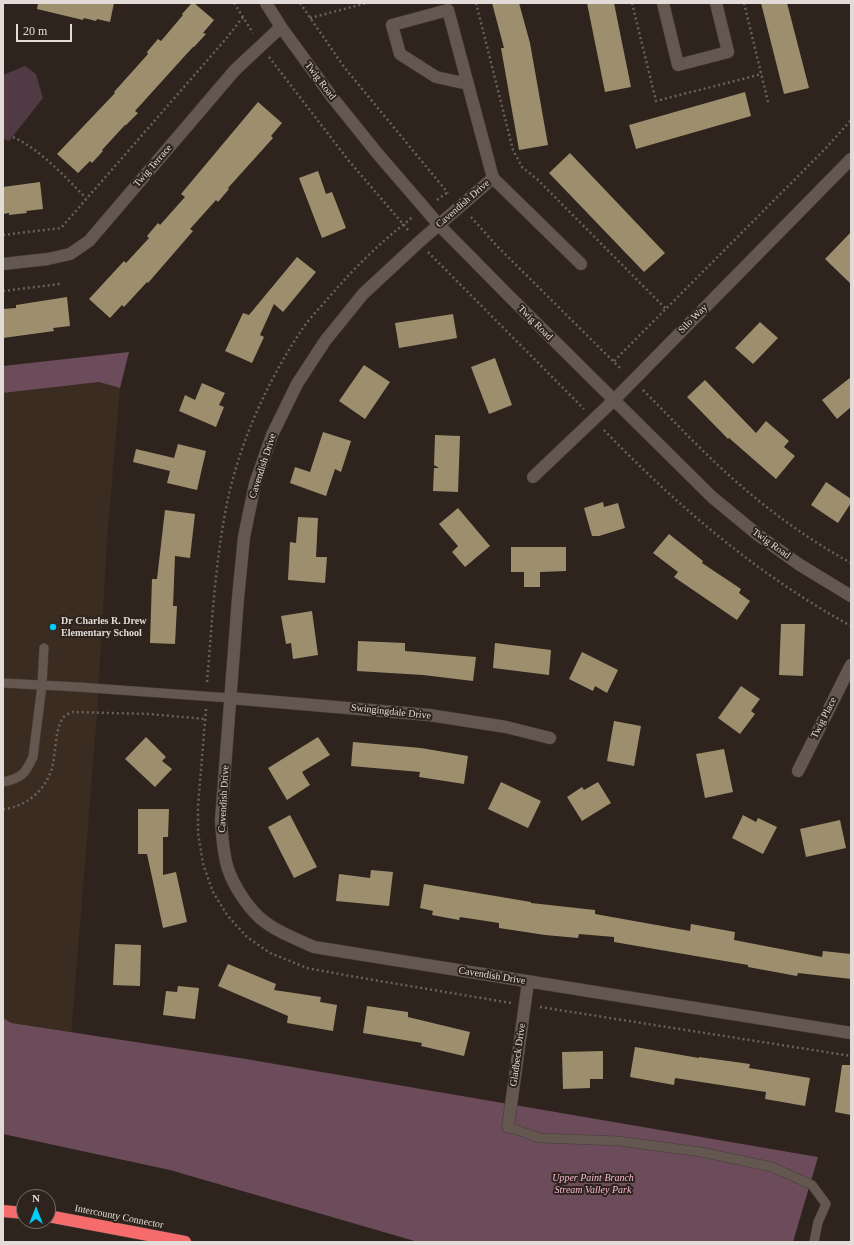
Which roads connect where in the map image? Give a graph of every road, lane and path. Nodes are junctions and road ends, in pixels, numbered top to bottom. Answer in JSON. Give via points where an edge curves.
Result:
{"nodes":[{"id":1,"x":234,"y":3,"type":"edge"},
{"id":2,"x":266,"y":3,"type":"edge"},
{"id":3,"x":300,"y":3,"type":"edge"},
{"id":4,"x":367,"y":3,"type":"edge"},
{"id":5,"x":476,"y":3,"type":"edge"},
{"id":6,"x":663,"y":3,"type":"edge"},
{"id":7,"x":716,"y":3,"type":"edge"},
{"id":8,"x":744,"y":3,"type":"edge"},
{"id":9,"x":243,"y":17,"type":"junction"},
{"id":10,"x":310,"y":18,"type":"junction"},
{"id":11,"x":281,"y":27,"type":"junction"},
{"id":12,"x":261,"y":45,"type":"junction"},
{"id":13,"x":468,"y":84,"type":"junction"},
{"id":14,"x":768,"y":102,"type":"dead end"},
{"id":15,"x":851,"y":120,"type":"edge"},
{"id":16,"x":13,"y":137,"type":"dead end"},
{"id":17,"x":851,"y":159,"type":"edge"},
{"id":18,"x":493,"y":178,"type":"junction"},
{"id":19,"x":448,"y":192,"type":"junction"},
{"id":20,"x":86,"y":198,"type":"junction"},
{"id":21,"x":461,"y":206,"type":"junction"},
{"id":22,"x":425,"y":208,"type":"junction"},
{"id":23,"x":403,"y":225,"type":"junction"},
{"id":24,"x":439,"y":225,"type":"junction"},
{"id":25,"x":3,"y":235,"type":"edge"},
{"id":26,"x":419,"y":242,"type":"junction"},
{"id":27,"x":3,"y":264,"type":"edge"},
{"id":28,"x":581,"y":264,"type":"dead end"},
{"id":29,"x":60,"y":284,"type":"dead end"},
{"id":30,"x":3,"y":291,"type":"edge"},
{"id":31,"x":666,"y":308,"type":"junction"},
{"id":32,"x":614,"y":361,"type":"junction"},
{"id":33,"x":634,"y":381,"type":"junction"},
{"id":34,"x":613,"y":401,"type":"junction"},
{"id":35,"x":594,"y":420,"type":"junction"},
{"id":36,"x":533,"y":477,"type":"dead end"},
{"id":37,"x":851,"y":563,"type":"edge"},
{"id":38,"x":851,"y":596,"type":"edge"},
{"id":39,"x":851,"y":626,"type":"edge"},
{"id":40,"x":44,"y":648,"type":"dead end"},
{"id":41,"x":851,"y":665,"type":"edge"},
{"id":42,"x":3,"y":683,"type":"edge"},
{"id":43,"x":42,"y":685,"type":"junction"},
{"id":44,"x":206,"y":697,"type":"junction"},
{"id":45,"x":230,"y":698,"type":"junction"},
{"id":46,"x":205,"y":719,"type":"junction"},
{"id":47,"x":550,"y":738,"type":"dead end"},
{"id":48,"x":798,"y":771,"type":"dead end"},
{"id":49,"x":3,"y":782,"type":"edge"},
{"id":50,"x":3,"y":808,"type":"edge"},
{"id":51,"x":528,"y":982,"type":"junction"},
{"id":52,"x":525,"y":1005,"type":"junction"},
{"id":53,"x":851,"y":1033,"type":"edge"},
{"id":54,"x":851,"y":1056,"type":"edge"},
{"id":55,"x":508,"y":1127,"type":"joint"},
{"id":56,"x":3,"y":1211,"type":"edge"},
{"id":57,"x":16,"y":1212,"type":"edge"},
{"id":58,"x":56,"y":1218,"type":"edge"},
{"id":59,"x":185,"y":1242,"type":"edge"},
{"id":60,"x":814,"y":1242,"type":"edge"}],
"edges":[{"from":1,"to":9,"type":"path"},
{"from":2,"to":11,"type":"street","name":"Twig Road"},
{"from":3,"to":10,"type":"path"},
{"from":4,"to":10,"type":"path"},
{"from":5,"to":31,"type":"path","via":[[513,150],[522,167]]},
{"from":6,"to":7,"type":"street","via":[[678,66],[728,52]]},
{"from":8,"to":14,"type":"path"},
{"from":9,"to":12,"type":"path"},
{"from":9,"to":20,"type":"path"},
{"from":10,"to":19,"type":"path","via":[[344,67]]},
{"from":11,"to":12,"type":"street","name":"Twig Terrace"},
{"from":11,"to":22,"type":"street","name":"Twig Road","via":[[332,97]]},
{"from":12,"to":23,"type":"path","via":[[349,161]]},
{"from":12,"to":27,"type":"street","name":"Twig Terrace","via":[[235,70],[89,241],[70,254]]},
{"from":13,"to":13,"type":"street","name":"Cavendish Drive","via":[[436,77],[400,54],[392,25],[448,10]]},
{"from":13,"to":18,"type":"street","name":"Cavendish Drive"},
{"from":15,"to":31,"type":"path"},
{"from":16,"to":20,"type":"path","via":[[42,156]]},
{"from":17,"to":33,"type":"street","name":"Silo Way"},
{"from":18,"to":21,"type":"street","name":"Cavendish Drive"},
{"from":18,"to":28,"type":"street","name":"Cavendish Drive"},
{"from":19,"to":21,"type":"path"},
{"from":19,"to":22,"type":"path"},
{"from":20,"to":25,"type":"path","via":[[60,228]]},
{"from":21,"to":24,"type":"street","name":"Cavendish Drive"},
{"from":21,"to":32,"type":"path","via":[[496,245]]},
{"from":22,"to":23,"type":"path"},
{"from":22,"to":24,"type":"street","name":"Twig Road"},
{"from":23,"to":26,"type":"path"},
{"from":23,"to":44,"type":"path","via":[[340,283],[303,328],[267,390],[249,432],[226,507]]},
{"from":24,"to":26,"type":"street","name":"Cavendish Drive"},
{"from":24,"to":34,"type":"street","name":"Twig Road"},
{"from":26,"to":35,"type":"path"},
{"from":26,"to":45,"type":"street","name":"Cavendish Drive","via":[[362,294],[325,341],[297,384],[272,435],[256,484],[244,537]]},
{"from":29,"to":30,"type":"path"},
{"from":31,"to":32,"type":"path"},
{"from":32,"to":33,"type":"path"},
{"from":33,"to":34,"type":"street","name":"Silo Way"},
{"from":33,"to":37,"type":"path","via":[[739,484],[792,525]]},
{"from":34,"to":35,"type":"street","name":"Silo Way"},
{"from":34,"to":38,"type":"street","name":"Twig Road","via":[[712,498],[800,565]]},
{"from":35,"to":36,"type":"street","name":"Silo Way"},
{"from":35,"to":39,"type":"path","via":[[678,503],[722,540],[777,581]]},
{"from":40,"to":43,"type":"lane"},
{"from":41,"to":48,"type":"street","name":"Twig Place"},
{"from":42,"to":43,"type":"lane"},
{"from":43,"to":44,"type":"lane"},
{"from":43,"to":49,"type":"lane","via":[[33,757],[28,768],[18,779]]},
{"from":44,"to":45,"type":"lane"},
{"from":44,"to":46,"type":"path"},
{"from":45,"to":47,"type":"street","name":"Swingingdale Drive","via":[[429,715],[506,727]]},
{"from":45,"to":51,"type":"street","name":"Cavendish Drive","via":[[221,820],[222,840],[228,868],[242,896],[260,918],[284,934],[314,948]]},
{"from":46,"to":50,"type":"path","via":[[149,714],[73,712],[64,717],[59,726],[49,777],[38,793],[25,804]]},
{"from":46,"to":52,"type":"path","via":[[198,819],[203,864],[213,892],[227,915],[248,937],[270,953],[307,968]]},
{"from":51,"to":52,"type":"street","name":"Gladbeck Drive"},
{"from":51,"to":53,"type":"street","name":"Cavendish Drive"},
{"from":52,"to":54,"type":"path"},
{"from":52,"to":55,"type":"street","name":"Gladbeck Drive"},
{"from":55,"to":60,"type":"lane","via":[[540,1138],[619,1141],[701,1152],[772,1167],[812,1185],[826,1204],[818,1222]]},
{"from":56,"to":57,"type":"highway"},
{"from":58,"to":59,"type":"highway","name":"Intercounty Connector"}]}
